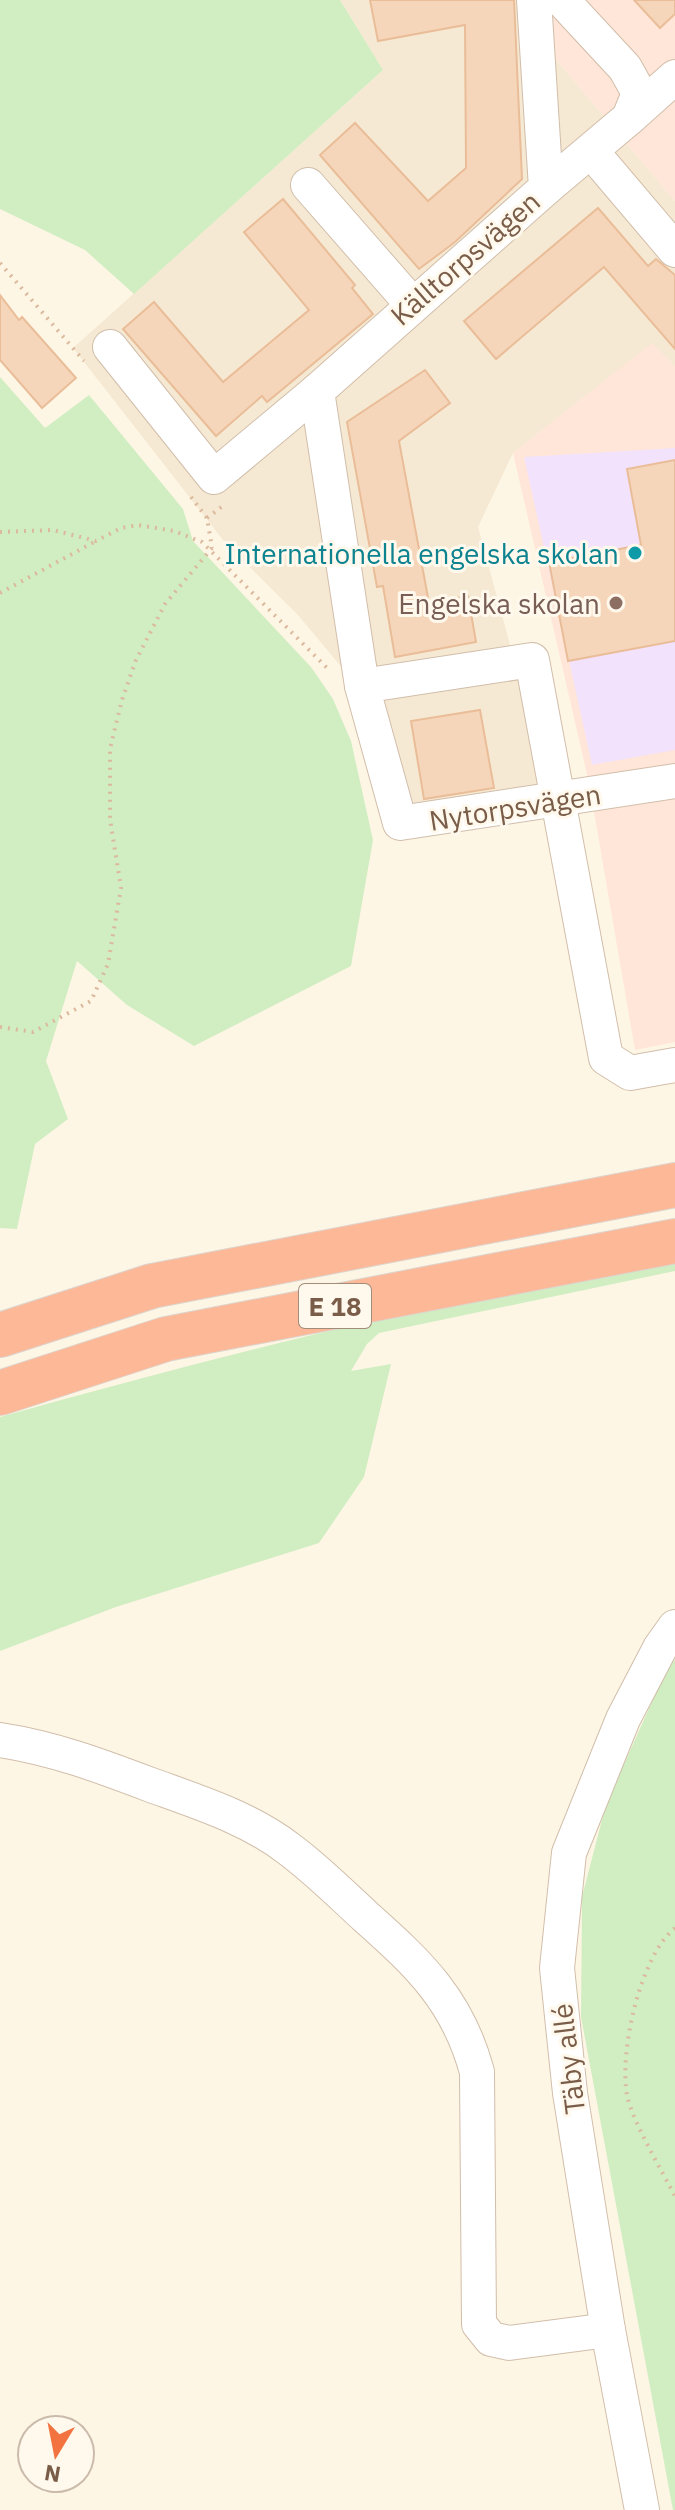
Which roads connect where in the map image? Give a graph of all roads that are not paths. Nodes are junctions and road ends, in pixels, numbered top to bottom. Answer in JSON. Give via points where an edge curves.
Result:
{"nodes":[{"id":1,"x":534,"y":0,"type":"edge"},
{"id":2,"x":562,"y":0,"type":"edge"},
{"id":3,"x":675,"y":77,"type":"edge"},
{"id":4,"x":629,"y":118,"type":"junction"},
{"id":5,"x":591,"y":151,"type":"junction"},
{"id":6,"x":308,"y":185,"type":"dead end"},
{"id":7,"x":546,"y":188,"type":"junction"},
{"id":8,"x":675,"y":250,"type":"edge"},
{"id":9,"x":412,"y":304,"type":"junction"},
{"id":10,"x":110,"y":347,"type":"dead end"},
{"id":11,"x":317,"y":391,"type":"junction"},
{"id":12,"x":349,"y":685,"type":"junction"},
{"id":13,"x":675,"y":781,"type":"edge"},
{"id":14,"x":560,"y":801,"type":"junction"},
{"id":15,"x":675,"y":1065,"type":"edge"},
{"id":16,"x":675,"y":1185,"type":"edge"},
{"id":17,"x":675,"y":1241,"type":"edge"},
{"id":18,"x":0,"y":1335,"type":"edge"},
{"id":19,"x":0,"y":1393,"type":"edge"},
{"id":20,"x":675,"y":1627,"type":"edge"},
{"id":21,"x":0,"y":1740,"type":"edge"},
{"id":22,"x":608,"y":2330,"type":"junction"},
{"id":23,"x":642,"y":2510,"type":"edge"}],
"edges":[{"from":1,"to":7,"type":"street","name":"Källtorpsvägen"},
{"from":2,"to":4,"type":"street","via":[[625,68],[639,93]]},
{"from":3,"to":4,"type":"street"},
{"from":4,"to":5,"type":"street"},
{"from":5,"to":7,"type":"street"},
{"from":5,"to":8,"type":"street"},
{"from":6,"to":9,"type":"street"},
{"from":7,"to":9,"type":"street","name":"Källtorpsvägen"},
{"from":9,"to":11,"type":"street","name":"Källtorpsvägen"},
{"from":10,"to":11,"type":"street","name":"Källtorpsvägen","via":[[214,477]]},
{"from":11,"to":12,"type":"street"},
{"from":12,"to":14,"type":"street","name":"Nytorpsvägen","via":[[400,823]]},
{"from":12,"to":14,"type":"street","via":[[532,660]]},
{"from":13,"to":14,"type":"street","name":"Nytorpsvägen"},
{"from":14,"to":15,"type":"street","via":[[606,1058],[630,1073]]},
{"from":16,"to":18,"type":"highway","number":"E 18","via":[[152,1286]]},
{"from":17,"to":19,"type":"highway","number":"E 18","via":[[166,1339]]},
{"from":20,"to":22,"type":"street","name":"Täby allé","via":[[623,1719],[569,1853],[557,1968],[570,2093]]},
{"from":21,"to":22,"type":"street","via":[[47,1747],[218,1809],[287,1847],[415,1960],[456,2014],[477,2072],[479,2324],[491,2339],[509,2343]]},
{"from":22,"to":23,"type":"street","name":"Täby allé"}]}
